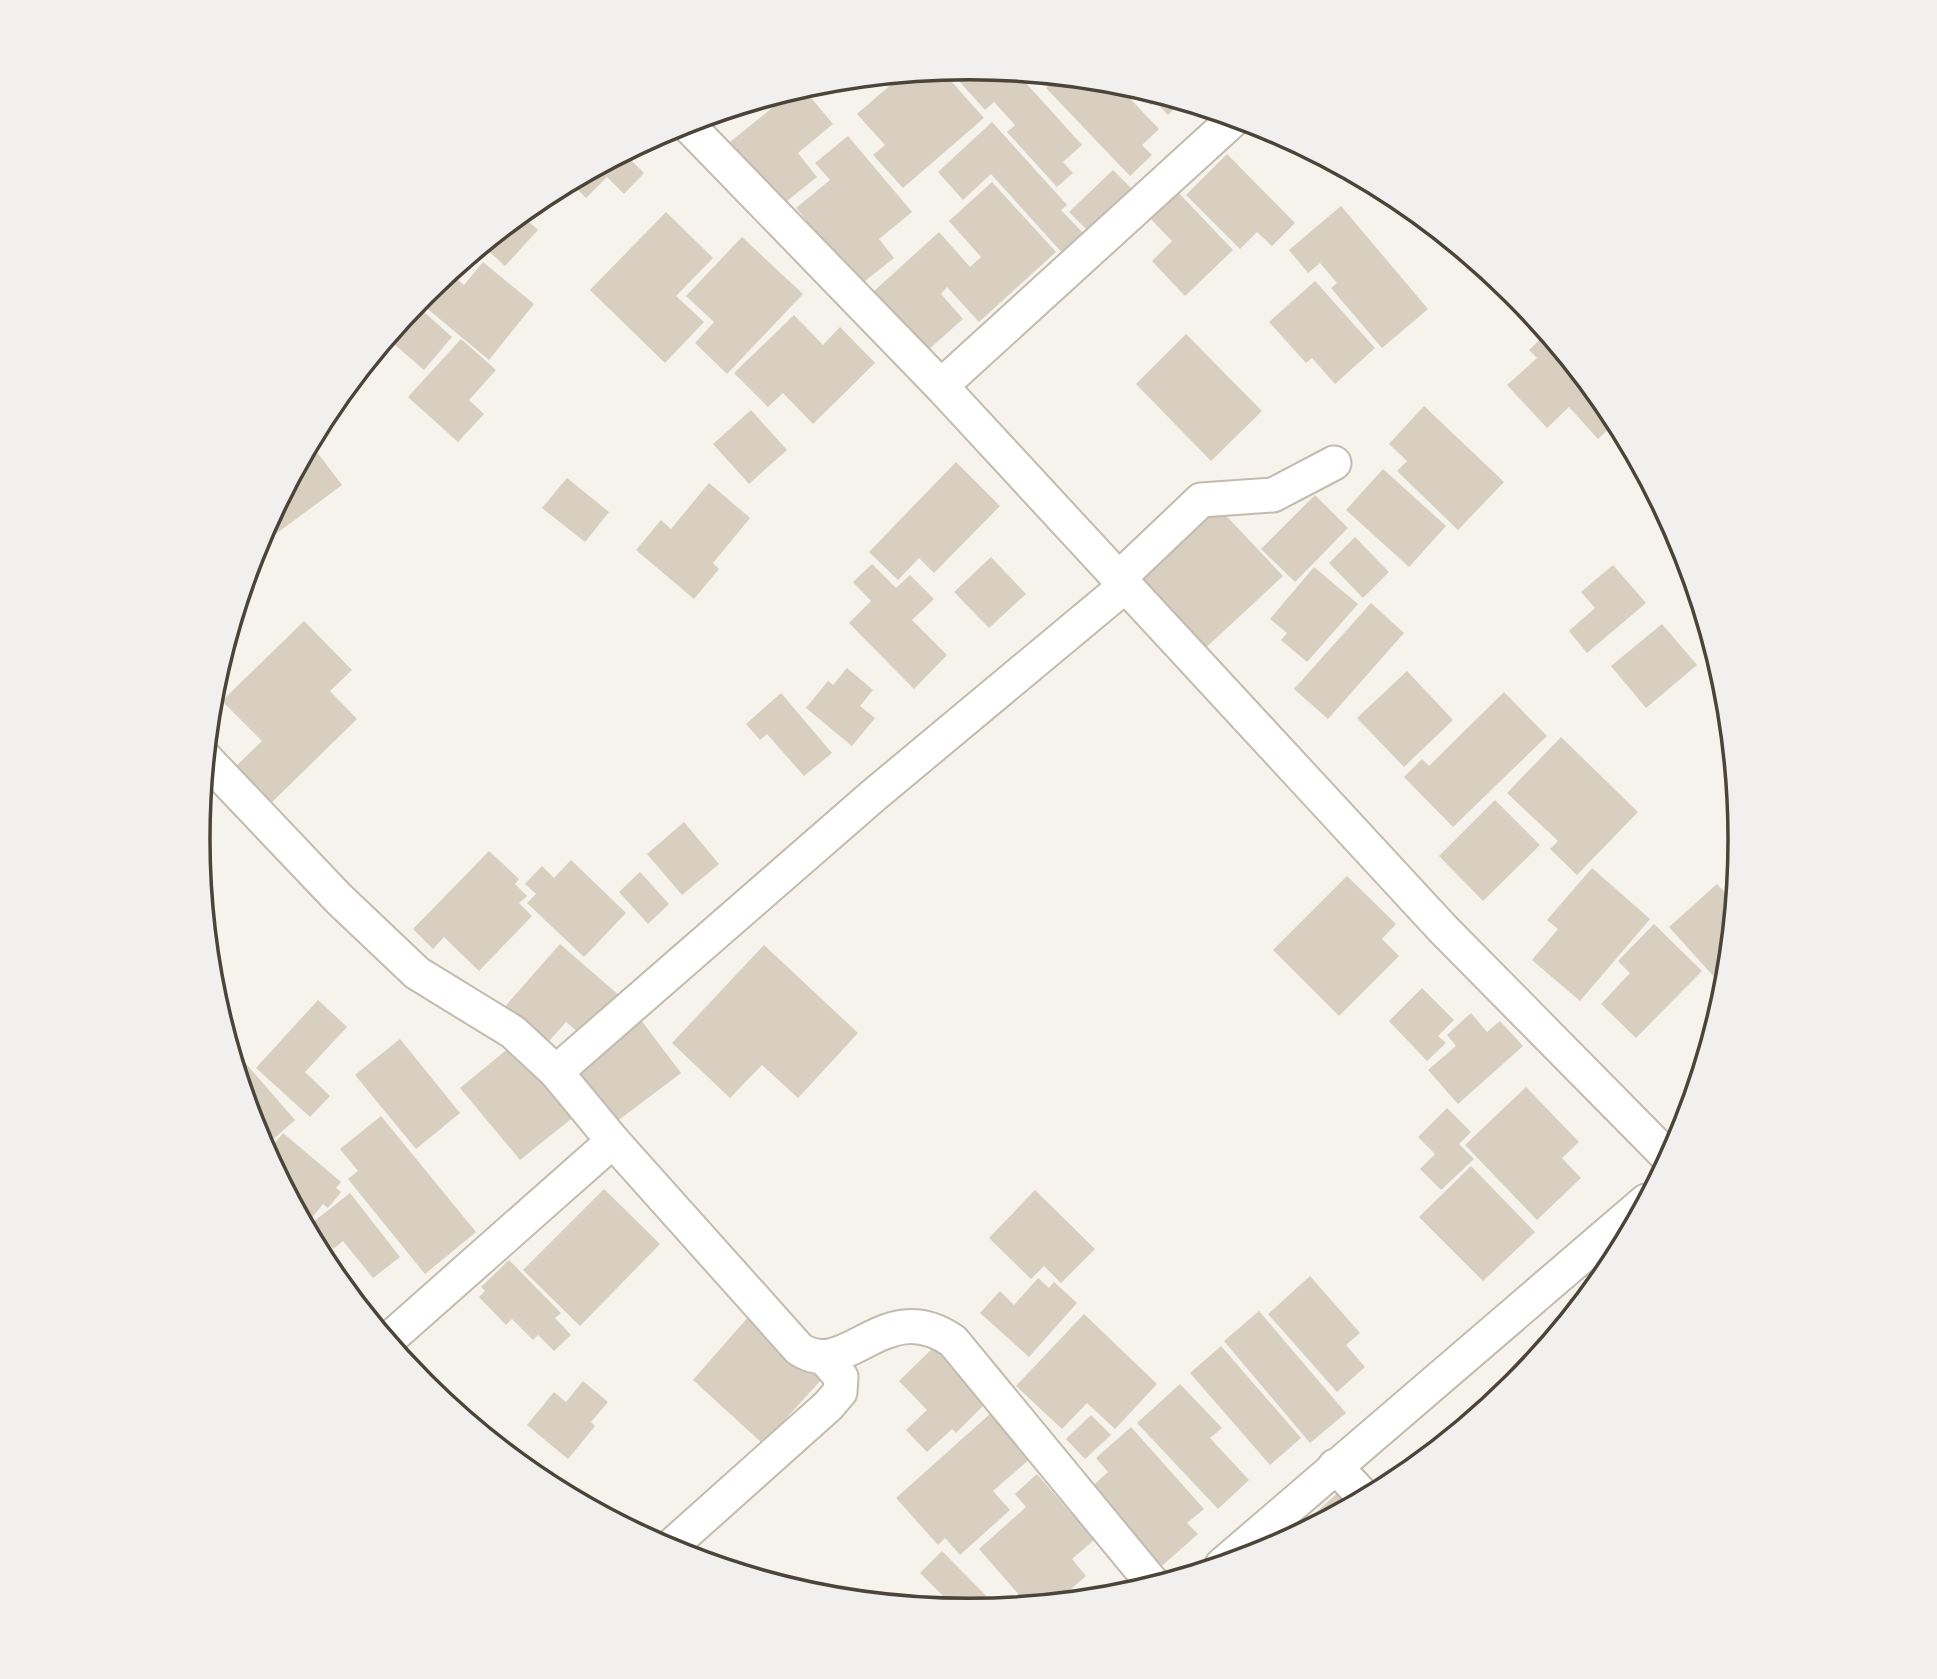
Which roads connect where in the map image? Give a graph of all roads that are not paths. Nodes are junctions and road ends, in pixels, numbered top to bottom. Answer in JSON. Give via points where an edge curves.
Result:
{"nodes":[{"id":1,"x":1226,"y":126,"type":"edge"},
{"id":2,"x":695,"y":132,"type":"edge"},
{"id":3,"x":942,"y":386,"type":"junction"},
{"id":4,"x":1334,"y":463,"type":"dead end"},
{"id":5,"x":1121,"y":582,"type":"junction"},
{"id":6,"x":213,"y":767,"type":"edge"},
{"id":7,"x":556,"y":1072,"type":"junction"},
{"id":8,"x":612,"y":1141,"type":"junction"},
{"id":9,"x":1661,"y":1150,"type":"edge"},
{"id":10,"x":1627,"y":1217,"type":"edge"},
{"id":11,"x":394,"y":1335,"type":"edge"},
{"id":12,"x":825,"y":1359,"type":"junction"},
{"id":13,"x":1335,"y":1466,"type":"junction"},
{"id":14,"x":1358,"y":1491,"type":"edge"},
{"id":15,"x":677,"y":1541,"type":"edge"},
{"id":16,"x":1241,"y":1548,"type":"edge"},
{"id":17,"x":1147,"y":1577,"type":"edge"}],
"edges":[{"from":1,"to":3,"type":"street"},
{"from":2,"to":3,"type":"street"},
{"from":3,"to":5,"type":"street"},
{"from":4,"to":5,"type":"street","via":[[1273,495],[1201,499]]},
{"from":5,"to":7,"type":"street"},
{"from":5,"to":9,"type":"street","via":[[1443,929]]},
{"from":6,"to":7,"type":"street","via":[[339,899],[418,973],[513,1032]]},
{"from":7,"to":8,"type":"street"},
{"from":8,"to":11,"type":"street"},
{"from":8,"to":12,"type":"street","via":[[799,1349]]},
{"from":10,"to":13,"type":"street"},
{"from":12,"to":15,"type":"street","via":[[841,1377],[840,1392]]},
{"from":12,"to":17,"type":"street","via":[[886,1330],[905,1326],[938,1330],[953,1341]]},
{"from":13,"to":14,"type":"street"},
{"from":13,"to":16,"type":"street"}]}
